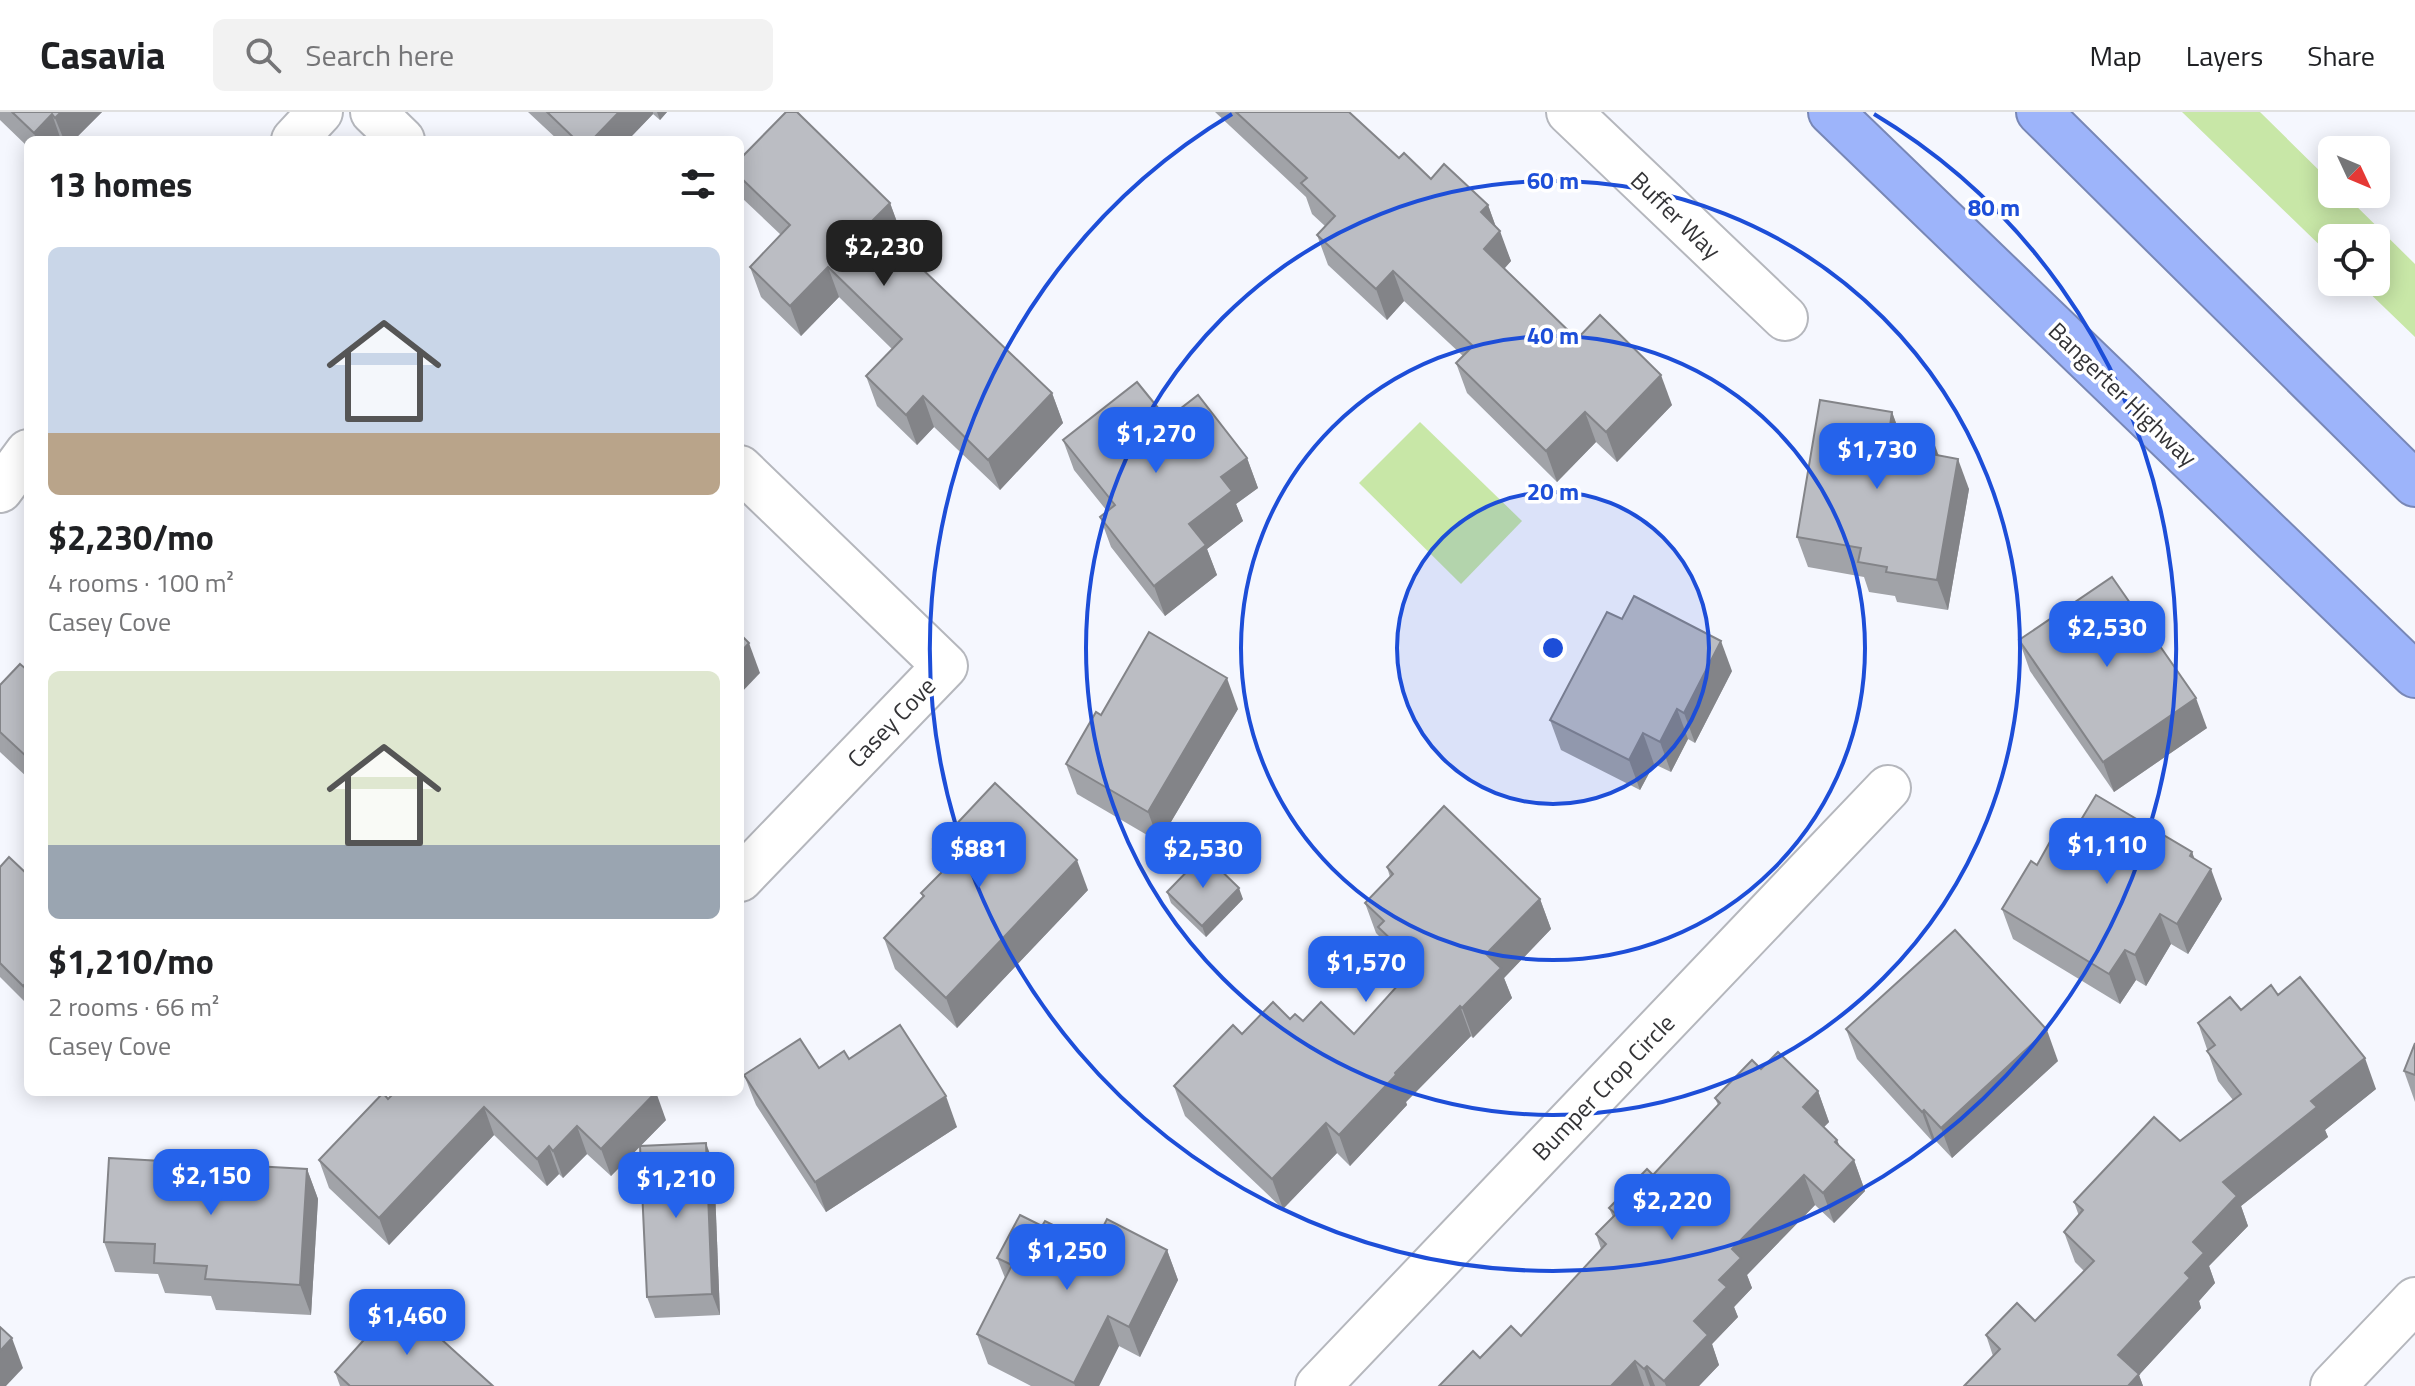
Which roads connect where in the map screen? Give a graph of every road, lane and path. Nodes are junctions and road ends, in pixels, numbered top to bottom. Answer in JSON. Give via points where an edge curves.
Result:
{"nodes":[{"id":1,"x":320,"y":112,"type":"edge"},
{"id":2,"x":373,"y":112,"type":"edge"},
{"id":3,"x":1569,"y":112,"type":"edge"},
{"id":4,"x":1831,"y":112,"type":"edge"},
{"id":5,"x":2039,"y":112,"type":"edge"},
{"id":6,"x":298,"y":136,"type":"edge"},
{"id":7,"x":398,"y":136,"type":"edge"},
{"id":8,"x":1785,"y":318,"type":"dead end"},
{"id":9,"x":24,"y":457,"type":"edge"},
{"id":10,"x":744,"y":472,"type":"edge"},
{"id":11,"x":2415,"y":484,"type":"edge"},
{"id":12,"x":0,"y":490,"type":"edge"},
{"id":13,"x":2415,"y":675,"type":"edge"},
{"id":14,"x":1888,"y":788,"type":"dead end"},
{"id":15,"x":744,"y":875,"type":"edge"},
{"id":16,"x":2415,"y":1300,"type":"edge"},
{"id":17,"x":1318,"y":1386,"type":"edge"},
{"id":18,"x":2333,"y":1386,"type":"edge"}],
"edges":[{"from":1,"to":6,"type":"street"},
{"from":2,"to":7,"type":"street"},
{"from":3,"to":8,"type":"street","name":"Buffer Way"},
{"from":4,"to":13,"type":"highway","name":"Bangerter Highway"},
{"from":5,"to":11,"type":"highway"},
{"from":9,"to":12,"type":"street"},
{"from":10,"to":15,"type":"street","name":"Casey Cove","via":[[945,666]]},
{"from":14,"to":17,"type":"street","name":"Bumper Crop Circle"},
{"from":16,"to":18,"type":"street"}]}
